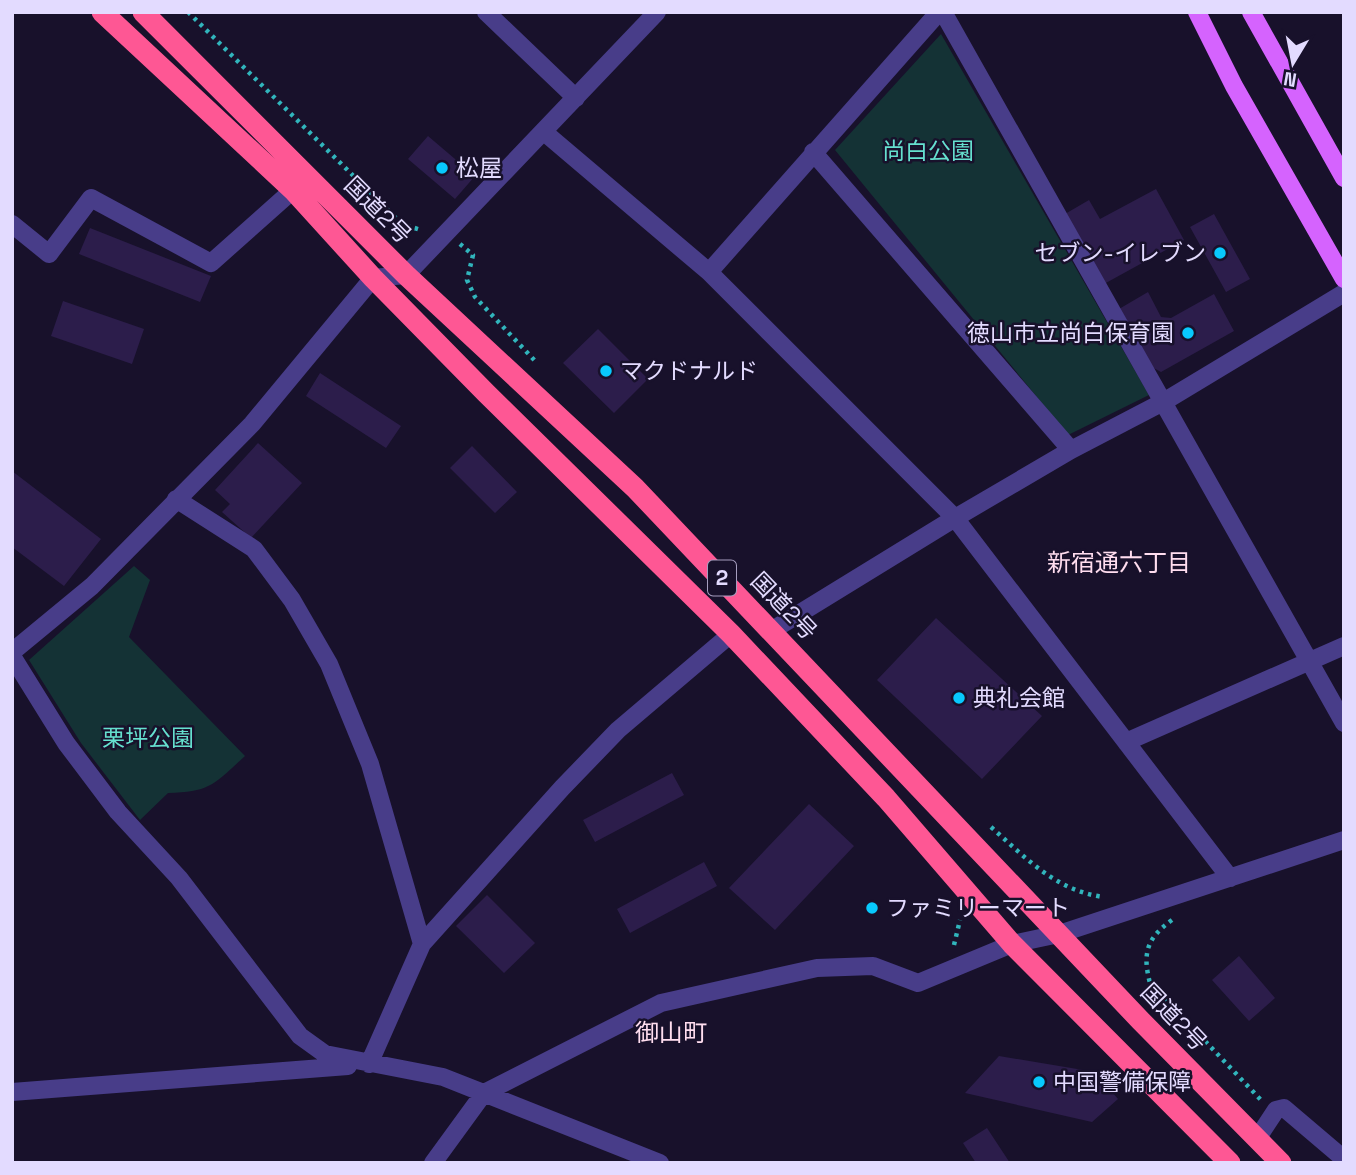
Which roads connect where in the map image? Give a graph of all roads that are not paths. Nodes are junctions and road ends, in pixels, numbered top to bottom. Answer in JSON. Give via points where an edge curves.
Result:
{"nodes":[{"id":1,"x":102,"y":12,"type":"edge"},
{"id":2,"x":143,"y":12,"type":"edge"},
{"id":3,"x":486,"y":12,"type":"edge"},
{"id":4,"x":657,"y":12,"type":"edge"},
{"id":5,"x":941,"y":12,"type":"edge"},
{"id":6,"x":1197,"y":12,"type":"edge"},
{"id":7,"x":1251,"y":12,"type":"edge"},
{"id":8,"x":576,"y":98,"type":"junction"},
{"id":9,"x":544,"y":132,"type":"junction"},
{"id":10,"x":813,"y":152,"type":"junction"},
{"id":11,"x":1344,"y":178,"type":"edge"},
{"id":12,"x":293,"y":190,"type":"junction"},
{"id":13,"x":12,"y":224,"type":"edge"},
{"id":14,"x":709,"y":272,"type":"junction"},
{"id":15,"x":406,"y":275,"type":"junction"},
{"id":16,"x":373,"y":278,"type":"junction"},
{"id":17,"x":1344,"y":279,"type":"edge"},
{"id":18,"x":1344,"y":293,"type":"edge"},
{"id":19,"x":1165,"y":401,"type":"junction"},
{"id":20,"x":1071,"y":450,"type":"junction"},
{"id":21,"x":176,"y":499,"type":"junction"},
{"id":22,"x":955,"y":518,"type":"junction"},
{"id":23,"x":771,"y":631,"type":"junction"},
{"id":24,"x":731,"y":634,"type":"junction"},
{"id":25,"x":1344,"y":646,"type":"edge"},
{"id":26,"x":12,"y":654,"type":"edge"},
{"id":27,"x":1309,"y":660,"type":"junction"},
{"id":28,"x":1344,"y":723,"type":"edge"},
{"id":29,"x":1126,"y":742,"type":"junction"},
{"id":30,"x":1344,"y":840,"type":"edge"},
{"id":31,"x":1230,"y":878,"type":"junction"},
{"id":32,"x":1059,"y":934,"type":"junction"},
{"id":33,"x":422,"y":943,"type":"junction"},
{"id":34,"x":1012,"y":944,"type":"junction"},
{"id":35,"x":369,"y":1065,"type":"junction"},
{"id":36,"x":12,"y":1091,"type":"edge"},
{"id":37,"x":484,"y":1093,"type":"junction"},
{"id":38,"x":1257,"y":1139,"type":"junction"},
{"id":39,"x":1344,"y":1159,"type":"edge"},
{"id":40,"x":433,"y":1163,"type":"edge"},
{"id":41,"x":660,"y":1163,"type":"edge"},
{"id":42,"x":1230,"y":1163,"type":"edge"},
{"id":43,"x":1281,"y":1163,"type":"edge"}],
"edges":[{"from":1,"to":12,"type":"highway","name":"国道2号","number":"2"},
{"from":2,"to":15,"type":"highway","name":"国道2号","number":"2"},
{"from":3,"to":8,"type":"street"},
{"from":4,"to":8,"type":"street"},
{"from":5,"to":10,"type":"street"},
{"from":5,"to":19,"type":"street"},
{"from":6,"to":17,"type":"main road"},
{"from":7,"to":11,"type":"main road"},
{"from":8,"to":9,"type":"street"},
{"from":9,"to":14,"type":"street"},
{"from":9,"to":15,"type":"street"},
{"from":10,"to":14,"type":"street"},
{"from":10,"to":20,"type":"street"},
{"from":12,"to":13,"type":"street","via":[[211,263],[91,198],[48,254]]},
{"from":12,"to":16,"type":"highway","name":"国道2号","number":"2"},
{"from":14,"to":22,"type":"street"},
{"from":15,"to":16,"type":"street"},
{"from":15,"to":23,"type":"highway","name":"国道2号","number":"2","via":[[635,488]]},
{"from":16,"to":21,"type":"street","via":[[252,424]]},
{"from":16,"to":24,"type":"highway","name":"国道2号","number":"2"},
{"from":18,"to":19,"type":"street"},
{"from":19,"to":20,"type":"street"},
{"from":19,"to":27,"type":"street"},
{"from":20,"to":22,"type":"street"},
{"from":21,"to":26,"type":"street","via":[[92,586]]},
{"from":21,"to":33,"type":"street","via":[[254,549],[292,600],[329,664],[370,764]]},
{"from":22,"to":23,"type":"street"},
{"from":22,"to":29,"type":"street"},
{"from":23,"to":32,"type":"highway","name":"国道2号","number":"2"},
{"from":24,"to":33,"type":"street","via":[[618,730]]},
{"from":24,"to":34,"type":"highway","name":"国道2号","number":"2","via":[[886,798]]},
{"from":25,"to":27,"type":"street"},
{"from":26,"to":35,"type":"street","via":[[66,743],[118,812],[180,878],[300,1036],[325,1054]]},
{"from":27,"to":28,"type":"street"},
{"from":27,"to":29,"type":"street"},
{"from":29,"to":31,"type":"street"},
{"from":30,"to":31,"type":"street"},
{"from":31,"to":32,"type":"street"},
{"from":32,"to":34,"type":"street"},
{"from":32,"to":38,"type":"highway","name":"国道2号","number":"2"},
{"from":33,"to":35,"type":"street"},
{"from":34,"to":37,"type":"street","via":[[918,983],[873,966],[817,968],[661,1003]]},
{"from":34,"to":42,"type":"highway","name":"国道2号","number":"2"},
{"from":35,"to":36,"type":"street"},
{"from":35,"to":37,"type":"street","via":[[443,1077]]},
{"from":37,"to":40,"type":"street"},
{"from":37,"to":41,"type":"street"},
{"from":38,"to":39,"type":"street","via":[[1276,1110],[1283,1108]]},
{"from":38,"to":43,"type":"highway","name":"国道2号","number":"2"}]}
